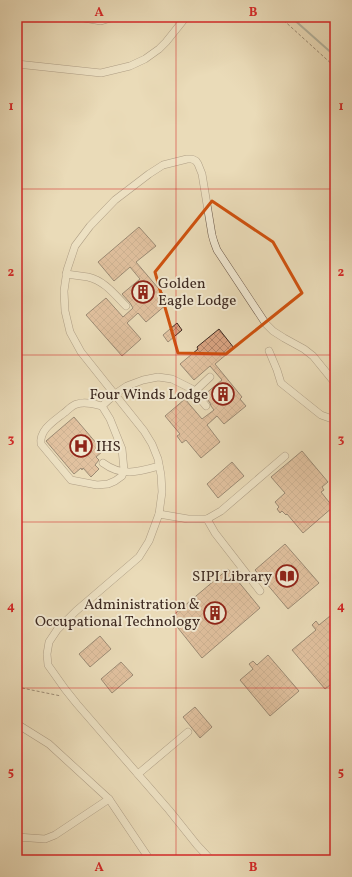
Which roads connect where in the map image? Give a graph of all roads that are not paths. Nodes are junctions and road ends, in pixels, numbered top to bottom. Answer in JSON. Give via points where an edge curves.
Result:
{"nodes":[{"id":1,"x":78,"y":17,"type":"edge"},
{"id":2,"x":114,"y":17,"type":"edge"},
{"id":3,"x":186,"y":17,"type":"edge"},
{"id":4,"x":17,"y":64,"type":"edge"},
{"id":5,"x":66,"y":274,"type":"junction"},
{"id":6,"x":126,"y":306,"type":"dead end"},
{"id":7,"x":269,"y":351,"type":"dead end"},
{"id":8,"x":210,"y":377,"type":"dead end"},
{"id":9,"x":335,"y":383,"type":"edge"},
{"id":10,"x":194,"y":392,"type":"junction"},
{"id":11,"x":115,"y":394,"type":"junction"},
{"id":12,"x":102,"y":406,"type":"junction"},
{"id":13,"x":206,"y":406,"type":"dead end"},
{"id":14,"x":335,"y":420,"type":"edge"},
{"id":15,"x":285,"y":456,"type":"dead end"},
{"id":16,"x":103,"y":463,"type":"dead end"},
{"id":17,"x":159,"y":466,"type":"junction"},
{"id":18,"x":123,"y":472,"type":"junction"},
{"id":19,"x":159,"y":514,"type":"junction"},
{"id":20,"x":208,"y":519,"type":"junction"},
{"id":21,"x":260,"y":591,"type":"dead end"},
{"id":22,"x":17,"y":724,"type":"edge"},
{"id":23,"x":188,"y":732,"type":"dead end"},
{"id":24,"x":138,"y":774,"type":"junction"},
{"id":25,"x":109,"y":799,"type":"junction"},
{"id":26,"x":17,"y":837,"type":"edge"},
{"id":27,"x":150,"y":860,"type":"edge"},
{"id":28,"x":211,"y":860,"type":"edge"}],
"edges":[{"from":1,"to":2,"type":"street","via":[[101,21]]},
{"from":3,"to":4,"type":"street","via":[[159,49],[130,66],[100,73]]},
{"from":5,"to":6,"type":"street","via":[[98,281],[107,286]]},
{"from":5,"to":9,"type":"street","via":[[76,246],[90,226],[115,200],[164,165],[192,159],[196,161],[202,174],[212,235],[217,250],[266,324],[313,356]]},
{"from":5,"to":11,"type":"street","via":[[65,311],[70,332],[81,352]]},
{"from":7,"to":14,"type":"street","via":[[280,383],[321,415]]},
{"from":8,"to":10,"type":"street"},
{"from":10,"to":11,"type":"street","via":[[172,379],[158,377],[127,386]]},
{"from":10,"to":13,"type":"street"},
{"from":11,"to":12,"type":"street"},
{"from":11,"to":17,"type":"street","via":[[152,444]]},
{"from":12,"to":18,"type":"street","via":[[122,449]]},
{"from":12,"to":18,"type":"street","via":[[83,402],[75,404],[47,427],[42,434],[41,444],[71,480],[97,485],[108,484],[122,476]]},
{"from":15,"to":20,"type":"street","via":[[222,511]]},
{"from":16,"to":18,"type":"street"},
{"from":17,"to":18,"type":"street","via":[[131,473]]},
{"from":17,"to":19,"type":"street","via":[[162,492]]},
{"from":19,"to":20,"type":"street","via":[[188,519]]},
{"from":19,"to":24,"type":"street","via":[[149,541],[138,557],[57,630],[49,642],[47,654],[48,665],[65,689]]},
{"from":20,"to":21,"type":"street","via":[[215,533]]},
{"from":22,"to":25,"type":"street","via":[[49,744]]},
{"from":23,"to":24,"type":"street"},
{"from":24,"to":28,"type":"street"},
{"from":25,"to":26,"type":"street","via":[[55,835],[45,839]]},
{"from":25,"to":27,"type":"street"}]}
